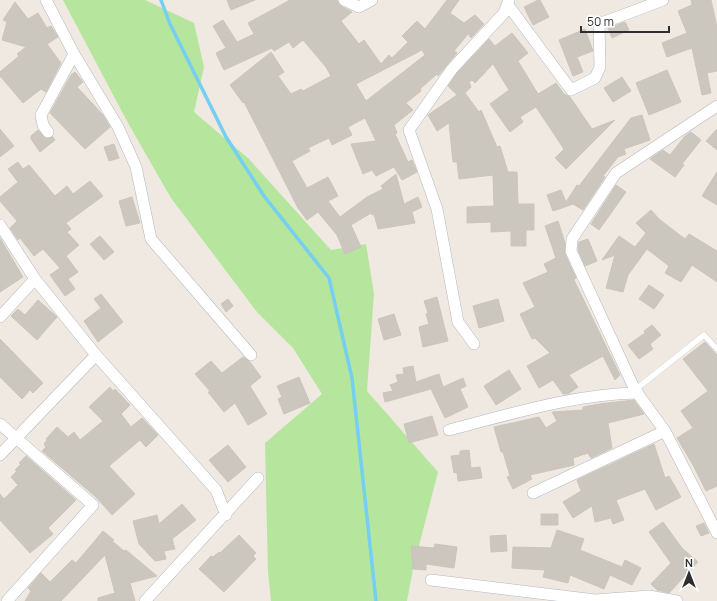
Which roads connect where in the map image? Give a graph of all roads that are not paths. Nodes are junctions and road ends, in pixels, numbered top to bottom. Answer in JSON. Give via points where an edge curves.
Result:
{"nodes":[{"id":1,"x":46,"y":0,"type":"edge"},
{"id":2,"x":344,"y":0,"type":"edge"},
{"id":3,"x":372,"y":0,"type":"edge"},
{"id":4,"x":664,"y":0,"type":"edge"},
{"id":5,"x":509,"y":3,"type":"edge"},
{"id":6,"x":74,"y":54,"type":"junction"},
{"id":7,"x":717,"y":106,"type":"edge"},
{"id":8,"x":48,"y":132,"type":"dead end"},
{"id":9,"x":0,"y":225,"type":"edge"},
{"id":10,"x":35,"y":279,"type":"junction"},
{"id":11,"x":0,"y":317,"type":"edge"},
{"id":12,"x":474,"y":344,"type":"dead end"},
{"id":13,"x":717,"y":349,"type":"edge"},
{"id":14,"x":96,"y":355,"type":"junction"},
{"id":15,"x":251,"y":355,"type":"dead end"},
{"id":16,"x":636,"y":392,"type":"junction"},
{"id":17,"x":0,"y":424,"type":"edge"},
{"id":18,"x":449,"y":430,"type":"dead end"},
{"id":19,"x":665,"y":431,"type":"junction"},
{"id":20,"x":15,"y":439,"type":"junction"},
{"id":21,"x":0,"y":455,"type":"edge"},
{"id":22,"x":258,"y":478,"type":"dead end"},
{"id":23,"x":533,"y":493,"type":"dead end"},
{"id":24,"x":226,"y":514,"type":"junction"},
{"id":25,"x":717,"y":533,"type":"edge"},
{"id":26,"x":431,"y":580,"type":"dead end"},
{"id":27,"x":7,"y":601,"type":"edge"},
{"id":28,"x":144,"y":601,"type":"edge"},
{"id":29,"x":677,"y":601,"type":"edge"}],
"edges":[{"from":1,"to":6,"type":"street"},
{"from":2,"to":3,"type":"street","via":[[359,7]]},
{"from":4,"to":5,"type":"street","via":[[599,24],[600,67],[595,78],[571,90]]},
{"from":5,"to":12,"type":"street","via":[[504,13],[452,69],[408,130],[437,209],[458,322]]},
{"from":6,"to":8,"type":"street","via":[[41,115]]},
{"from":6,"to":15,"type":"street","via":[[118,127],[136,167],[151,240]]},
{"from":7,"to":16,"type":"street","via":[[616,173],[572,239],[571,251]]},
{"from":9,"to":10,"type":"street"},
{"from":10,"to":11,"type":"street"},
{"from":10,"to":14,"type":"street"},
{"from":13,"to":16,"type":"lane","via":[[704,335]]},
{"from":14,"to":20,"type":"street"},
{"from":14,"to":24,"type":"street","via":[[216,490]]},
{"from":16,"to":18,"type":"street","via":[[537,408]]},
{"from":16,"to":19,"type":"street"},
{"from":17,"to":20,"type":"street"},
{"from":19,"to":23,"type":"street"},
{"from":19,"to":25,"type":"street"},
{"from":20,"to":21,"type":"street"},
{"from":20,"to":27,"type":"street","via":[[93,505]]},
{"from":22,"to":24,"type":"street"},
{"from":24,"to":28,"type":"street"},
{"from":26,"to":29,"type":"street","via":[[595,600],[649,596]]}]}
